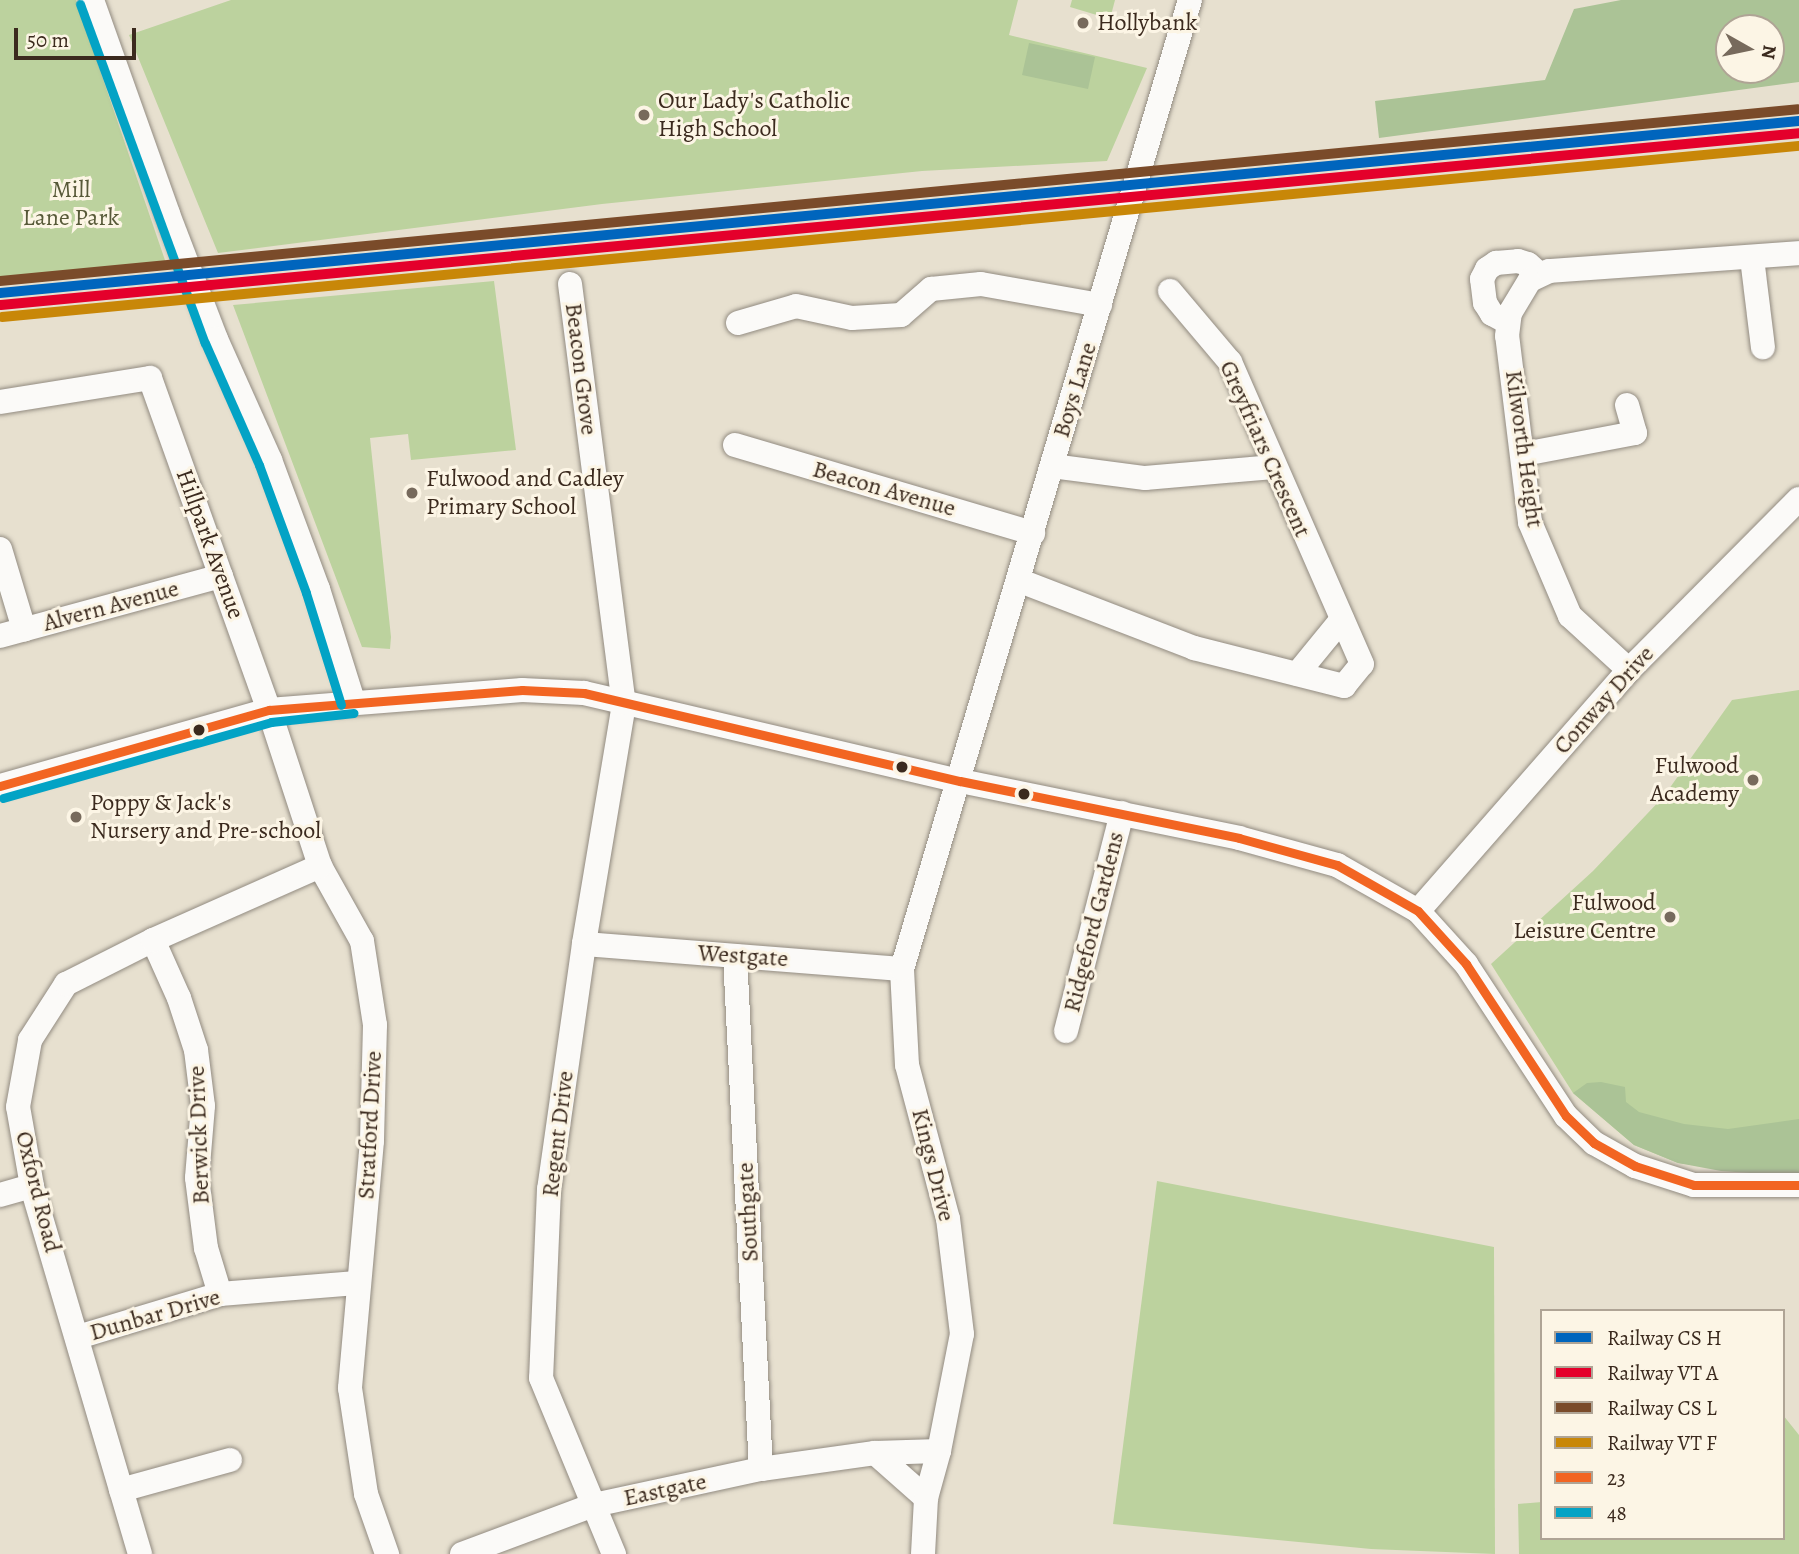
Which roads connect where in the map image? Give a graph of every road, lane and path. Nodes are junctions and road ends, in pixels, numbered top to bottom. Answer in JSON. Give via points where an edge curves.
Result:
{"nodes":[{"id":1,"x":92,"y":0,"type":"edge"},
{"id":2,"x":1190,"y":0,"type":"edge"},
{"id":3,"x":1799,"y":253,"type":"edge"},
{"id":4,"x":1752,"y":258,"type":"junction"},
{"id":5,"x":1539,"y":274,"type":"junction"},
{"id":6,"x":570,"y":284,"type":"dead end"},
{"id":7,"x":1170,"y":291,"type":"dead end"},
{"id":8,"x":1100,"y":305,"type":"junction"},
{"id":9,"x":1507,"y":322,"type":"junction"},
{"id":10,"x":738,"y":323,"type":"dead end"},
{"id":11,"x":1763,"y":347,"type":"dead end"},
{"id":12,"x":0,"y":402,"type":"edge"},
{"id":13,"x":1628,"y":405,"type":"dead end"},
{"id":14,"x":735,"y":445,"type":"dead end"},
{"id":15,"x":1524,"y":454,"type":"junction"},
{"id":16,"x":1052,"y":466,"type":"junction"},
{"id":17,"x":1274,"y":467,"type":"junction"},
{"id":18,"x":1797,"y":503,"type":"edge"},
{"id":19,"x":1032,"y":533,"type":"junction"},
{"id":20,"x":0,"y":549,"type":"edge"},
{"id":21,"x":221,"y":576,"type":"junction"},
{"id":22,"x":1018,"y":580,"type":"junction"},
{"id":23,"x":1342,"y":619,"type":"junction"},
{"id":24,"x":24,"y":629,"type":"junction"},
{"id":25,"x":0,"y":636,"type":"edge"},
{"id":26,"x":1629,"y":670,"type":"junction"},
{"id":27,"x":1297,"y":674,"type":"junction"},
{"id":28,"x":353,"y":701,"type":"junction"},
{"id":29,"x":624,"y":704,"type":"junction"},
{"id":30,"x":269,"y":710,"type":"junction"},
{"id":31,"x":960,"y":780,"type":"junction"},
{"id":32,"x":0,"y":786,"type":"edge"},
{"id":33,"x":1122,"y":813,"type":"junction"},
{"id":34,"x":320,"y":866,"type":"junction"},
{"id":35,"x":1418,"y":911,"type":"junction"},
{"id":36,"x":153,"y":940,"type":"junction"},
{"id":37,"x":584,"y":944,"type":"junction"},
{"id":38,"x":735,"y":956,"type":"junction"},
{"id":39,"x":902,"y":969,"type":"junction"},
{"id":40,"x":1066,"y":1031,"type":"dead end"},
{"id":41,"x":1799,"y":1185,"type":"edge"},
{"id":42,"x":33,"y":1186,"type":"junction"},
{"id":43,"x":0,"y":1195,"type":"edge"},
{"id":44,"x":357,"y":1283,"type":"junction"},
{"id":45,"x":220,"y":1294,"type":"junction"},
{"id":46,"x":78,"y":1337,"type":"junction"},
{"id":47,"x":939,"y":1451,"type":"junction"},
{"id":48,"x":875,"y":1453,"type":"junction"},
{"id":49,"x":230,"y":1460,"type":"dead end"},
{"id":50,"x":761,"y":1469,"type":"junction"},
{"id":51,"x":121,"y":1490,"type":"junction"},
{"id":52,"x":926,"y":1498,"type":"junction"},
{"id":53,"x":594,"y":1505,"type":"junction"},
{"id":54,"x":140,"y":1554,"type":"edge"},
{"id":55,"x":387,"y":1554,"type":"edge"},
{"id":56,"x":462,"y":1554,"type":"edge"},
{"id":57,"x":614,"y":1554,"type":"edge"},
{"id":58,"x":923,"y":1554,"type":"edge"}],
"edges":[{"from":1,"to":28,"type":"street","via":[[216,339],[270,460]]},
{"from":2,"to":8,"type":"street","name":"Boys Lane"},
{"from":3,"to":4,"type":"street"},
{"from":4,"to":5,"type":"street"},
{"from":4,"to":11,"type":"street"},
{"from":5,"to":9,"type":"street","via":[[1518,296]]},
{"from":5,"to":9,"type":"street","via":[[1518,261],[1496,263],[1487,269],[1482,279],[1485,303],[1492,314]]},
{"from":6,"to":29,"type":"street","name":"Beacon Grove"},
{"from":7,"to":17,"type":"street","name":"Greyfriars Crescent","via":[[1230,362]]},
{"from":8,"to":10,"type":"street","via":[[981,284],[931,289],[901,315],[852,318],[796,306]]},
{"from":8,"to":16,"type":"street","name":"Boys Lane"},
{"from":9,"to":15,"type":"street","name":"Kilworth Height"},
{"from":12,"to":21,"type":"street","name":"Hillpark Avenue","via":[[150,378]]},
{"from":13,"to":15,"type":"street","via":[[1635,433]]},
{"from":14,"to":19,"type":"street","name":"Beacon Avenue"},
{"from":15,"to":26,"type":"street","name":"Kilworth Height","via":[[1530,522],[1570,616]]},
{"from":16,"to":17,"type":"street","via":[[1145,478]]},
{"from":16,"to":19,"type":"street","name":"Boys Lane"},
{"from":17,"to":23,"type":"street","name":"Greyfriars Crescent"},
{"from":18,"to":26,"type":"street","name":"Conway Drive"},
{"from":19,"to":22,"type":"street","name":"Boys Lane"},
{"from":20,"to":24,"type":"street"},
{"from":21,"to":24,"type":"street","name":"Alvern Avenue"},
{"from":21,"to":30,"type":"street","name":"Hillpark Avenue"},
{"from":22,"to":27,"type":"street","name":"Greyfriars Crescent","via":[[1194,648]]},
{"from":22,"to":31,"type":"street","name":"Boys Lane"},
{"from":23,"to":27,"type":"street"},
{"from":23,"to":27,"type":"street","name":"Greyfriars Crescent","via":[[1362,664],[1345,686]]},
{"from":24,"to":25,"type":"street","name":"Alvern Avenue"},
{"from":26,"to":35,"type":"street","name":"Conway Drive"},
{"from":28,"to":29,"type":"street","via":[[522,690],[584,693]]},
{"from":28,"to":30,"type":"street"},
{"from":29,"to":31,"type":"street"},
{"from":29,"to":37,"type":"street","name":"Regent Drive"},
{"from":30,"to":32,"type":"street"},
{"from":30,"to":34,"type":"street","name":"Stratford Drive"},
{"from":31,"to":33,"type":"street"},
{"from":31,"to":39,"type":"street","name":"Kings Drive"},
{"from":33,"to":35,"type":"street","via":[[1337,864]]},
{"from":33,"to":40,"type":"street","name":"Ridgeford Gardens"},
{"from":34,"to":36,"type":"street","name":"Oxford Road"},
{"from":34,"to":44,"type":"street","name":"Stratford Drive","via":[[362,941],[375,1025],[372,1141]]},
{"from":35,"to":41,"type":"street","via":[[1466,964],[1566,1116],[1594,1143],[1624,1162],[1694,1185]]},
{"from":36,"to":42,"type":"street","name":"Oxford Road","via":[[66,984],[30,1040],[18,1107]]},
{"from":36,"to":45,"type":"street","name":"Berwick Drive","via":[[196,1050],[202,1106],[197,1178],[206,1248]]},
{"from":37,"to":38,"type":"street","name":"Westgate"},
{"from":37,"to":53,"type":"street","name":"Regent Drive","via":[[549,1189],[541,1378]]},
{"from":38,"to":39,"type":"street","name":"Westgate"},
{"from":38,"to":50,"type":"street","name":"Southgate"},
{"from":39,"to":47,"type":"street","name":"Kings Drive","via":[[907,1065],[948,1219],[962,1334]]},
{"from":42,"to":43,"type":"street"},
{"from":42,"to":46,"type":"street","name":"Oxford Road"},
{"from":44,"to":45,"type":"street","name":"Dunbar Drive"},
{"from":44,"to":55,"type":"street","name":"Stratford Drive","via":[[350,1388],[366,1494]]},
{"from":45,"to":46,"type":"street","name":"Dunbar Drive"},
{"from":46,"to":51,"type":"street","name":"Oxford Road"},
{"from":47,"to":48,"type":"street","name":"Eastgate"},
{"from":47,"to":52,"type":"street","name":"Kings Drive"},
{"from":48,"to":50,"type":"street","name":"Eastgate"},
{"from":48,"to":52,"type":"street"},
{"from":49,"to":51,"type":"street"},
{"from":50,"to":53,"type":"street","name":"Eastgate"},
{"from":51,"to":54,"type":"street","name":"Oxford Road"},
{"from":52,"to":58,"type":"street","name":"Kings Drive"},
{"from":53,"to":56,"type":"street","name":"Eastgate"},
{"from":53,"to":57,"type":"street","name":"Regent Drive"}]}
